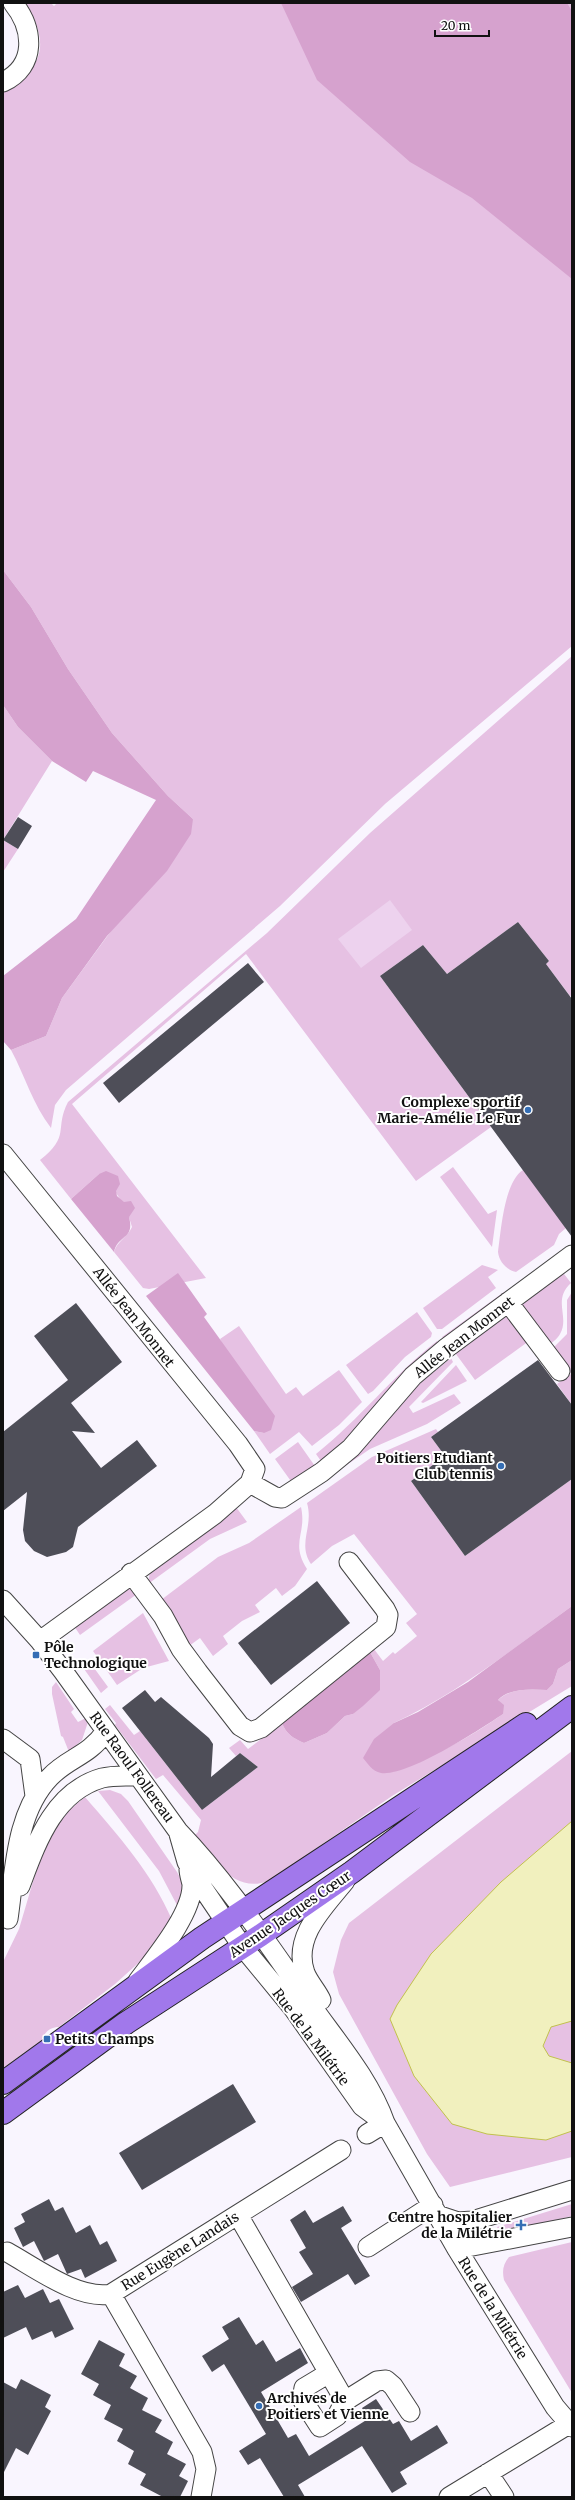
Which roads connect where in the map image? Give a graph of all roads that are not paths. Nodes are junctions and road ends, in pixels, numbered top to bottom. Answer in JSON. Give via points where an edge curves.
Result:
{"nodes":[{"id":1,"x":13,"y":3,"type":"edge"},
{"id":2,"x":3,"y":82,"type":"edge"},
{"id":3,"x":3,"y":1154,"type":"edge"},
{"id":4,"x":572,"y":1255,"type":"edge"},
{"id":5,"x":508,"y":1302,"type":"junction"},
{"id":6,"x":560,"y":1370,"type":"dead end"},
{"id":7,"x":250,"y":1483,"type":"junction"},
{"id":8,"x":349,"y":1562,"type":"dead end"},
{"id":9,"x":131,"y":1573,"type":"junction"},
{"id":10,"x":3,"y":1600,"type":"edge"},
{"id":11,"x":40,"y":1641,"type":"junction"},
{"id":12,"x":572,"y":1694,"type":"edge"},
{"id":13,"x":572,"y":1707,"type":"edge"},
{"id":14,"x":106,"y":1730,"type":"junction"},
{"id":15,"x":3,"y":1731,"type":"edge"},
{"id":16,"x":3,"y":1739,"type":"edge"},
{"id":17,"x":58,"y":1769,"type":"junction"},
{"id":18,"x":138,"y":1776,"type":"junction"},
{"id":19,"x":35,"y":1796,"type":"junction"},
{"id":20,"x":178,"y":1831,"type":"junction"},
{"id":21,"x":187,"y":1862,"type":"junction"},
{"id":22,"x":352,"y":1872,"type":"junction"},
{"id":23,"x":244,"y":1912,"type":"junction"},
{"id":24,"x":6,"y":1924,"type":"edge"},
{"id":25,"x":227,"y":1924,"type":"junction"},
{"id":26,"x":261,"y":1935,"type":"junction"},
{"id":27,"x":242,"y":1946,"type":"junction"},
{"id":28,"x":135,"y":1986,"type":"junction"},
{"id":29,"x":347,"y":2056,"type":"junction"},
{"id":30,"x":3,"y":2083,"type":"edge"},
{"id":31,"x":3,"y":2113,"type":"edge"},
{"id":32,"x":385,"y":2123,"type":"junction"},
{"id":33,"x":367,"y":2134,"type":"dead end"},
{"id":34,"x":342,"y":2150,"type":"dead end"},
{"id":35,"x":572,"y":2190,"type":"edge"},
{"id":36,"x":572,"y":2197,"type":"edge"},
{"id":37,"x":436,"y":2211,"type":"junction"},
{"id":38,"x":238,"y":2215,"type":"junction"},
{"id":39,"x":572,"y":2227,"type":"edge"},
{"id":40,"x":368,"y":2247,"type":"dead end"},
{"id":41,"x":457,"y":2249,"type":"junction"},
{"id":42,"x":7,"y":2252,"type":"dead end"},
{"id":43,"x":111,"y":2294,"type":"junction"},
{"id":44,"x":329,"y":2373,"type":"junction"},
{"id":45,"x":345,"y":2401,"type":"junction"},
{"id":46,"x":410,"y":2412,"type":"dead end"},
{"id":47,"x":571,"y":2426,"type":"edge"},
{"id":48,"x":488,"y":2473,"type":"junction"},
{"id":49,"x":201,"y":2497,"type":"edge"},
{"id":50,"x":449,"y":2497,"type":"edge"},
{"id":51,"x":504,"y":2497,"type":"edge"}],
"edges":[{"from":1,"to":2,"type":"street","via":[[28,29],[28,50],[20,69]]},
{"from":3,"to":7,"type":"street","name":"Allée Jean Monnet","via":[[252,1462],[255,1469]]},
{"from":4,"to":5,"type":"street","name":"Allée Jean Monnet"},
{"from":5,"to":6,"type":"street"},
{"from":5,"to":7,"type":"street","name":"Allée Jean Monnet","via":[[413,1376],[351,1448],[322,1472],[282,1498],[275,1498]]},
{"from":7,"to":9,"type":"street","via":[[215,1514]]},
{"from":8,"to":9,"type":"street","via":[[385,1609],[388,1615],[386,1627],[261,1728],[250,1732],[240,1726],[198,1672],[181,1649],[163,1616]]},
{"from":9,"to":11,"type":"street"},
{"from":10,"to":11,"type":"street","name":"Rue Raoul Follereau"},
{"from":11,"to":14,"type":"street","name":"Rue Raoul Follereau"},
{"from":12,"to":23,"type":"main road","name":"Avenue Jacques Cœur"},
{"from":13,"to":22,"type":"main road","name":"Avenue Jacques Cœur"},
{"from":14,"to":17,"type":"street","via":[[90,1750]]},
{"from":14,"to":18,"type":"street","name":"Rue Raoul Follereau"},
{"from":15,"to":17,"type":"street","via":[[48,1766]]},
{"from":16,"to":19,"type":"street","via":[[30,1759]]},
{"from":17,"to":19,"type":"street"},
{"from":18,"to":20,"type":"street","name":"Rue Raoul Follereau"},
{"from":18,"to":24,"type":"street","via":[[101,1778],[66,1798],[46,1826]]},
{"from":19,"to":24,"type":"street","via":[[23,1825]]},
{"from":20,"to":21,"type":"street"},
{"from":20,"to":23,"type":"street","name":"Rue Raoul Follereau","via":[[197,1851]]},
{"from":21,"to":25,"type":"street","name":"Rue de la Milétrie"},
{"from":21,"to":28,"type":"street","via":[[192,1884],[188,1905]]},
{"from":22,"to":26,"type":"main road","name":"Avenue Jacques Cœur"},
{"from":22,"to":29,"type":"street","via":[[313,1922],[301,1955],[305,1974],[320,1997]]},
{"from":23,"to":25,"type":"main road","name":"Avenue Jacques Cœur"},
{"from":23,"to":26,"type":"street","name":"Rue Raoul Follereau"},
{"from":25,"to":27,"type":"street","name":"Rue de la Milétrie"},
{"from":25,"to":28,"type":"main road","name":"Avenue Jacques Cœur"},
{"from":26,"to":27,"type":"main road","name":"Avenue Jacques Cœur"},
{"from":26,"to":29,"type":"street","name":"Rue de la Milétrie"},
{"from":27,"to":31,"type":"main road","name":"Avenue Jacques Cœur","via":[[126,2023]]},
{"from":27,"to":32,"type":"street","name":"Rue de la Milétrie","via":[[293,2008],[362,2106]]},
{"from":28,"to":30,"type":"main road","name":"Avenue Jacques Cœur"},
{"from":29,"to":32,"type":"street","name":"Rue de la Milétrie","via":[[377,2101]]},
{"from":32,"to":33,"type":"street"},
{"from":32,"to":37,"type":"street","name":"Rue de la Milétrie"},
{"from":34,"to":38,"type":"street","name":"Rue Eugène Landais"},
{"from":35,"to":37,"type":"street","via":[[472,2222],[458,2222]]},
{"from":36,"to":41,"type":"street","via":[[475,2227],[464,2236]]},
{"from":37,"to":40,"type":"street"},
{"from":37,"to":41,"type":"street","name":"Rue de la Milétrie"},
{"from":38,"to":43,"type":"street","name":"Rue Eugène Landais"},
{"from":38,"to":44,"type":"street"},
{"from":39,"to":41,"type":"street"},
{"from":41,"to":47,"type":"street","name":"Rue de la Milétrie","via":[[554,2407]]},
{"from":42,"to":43,"type":"street","via":[[80,2292],[98,2296]]},
{"from":43,"to":49,"type":"street","name":"Rue Eugène Landais","via":[[202,2452],[206,2469]]},
{"from":44,"to":45,"type":"street"},
{"from":44,"to":45,"type":"street","via":[[304,2388],[302,2399],[320,2427],[337,2416]]},
{"from":45,"to":46,"type":"street","via":[[377,2381],[386,2380]]},
{"from":47,"to":48,"type":"street"},
{"from":48,"to":50,"type":"street"},
{"from":48,"to":51,"type":"street"}]}
